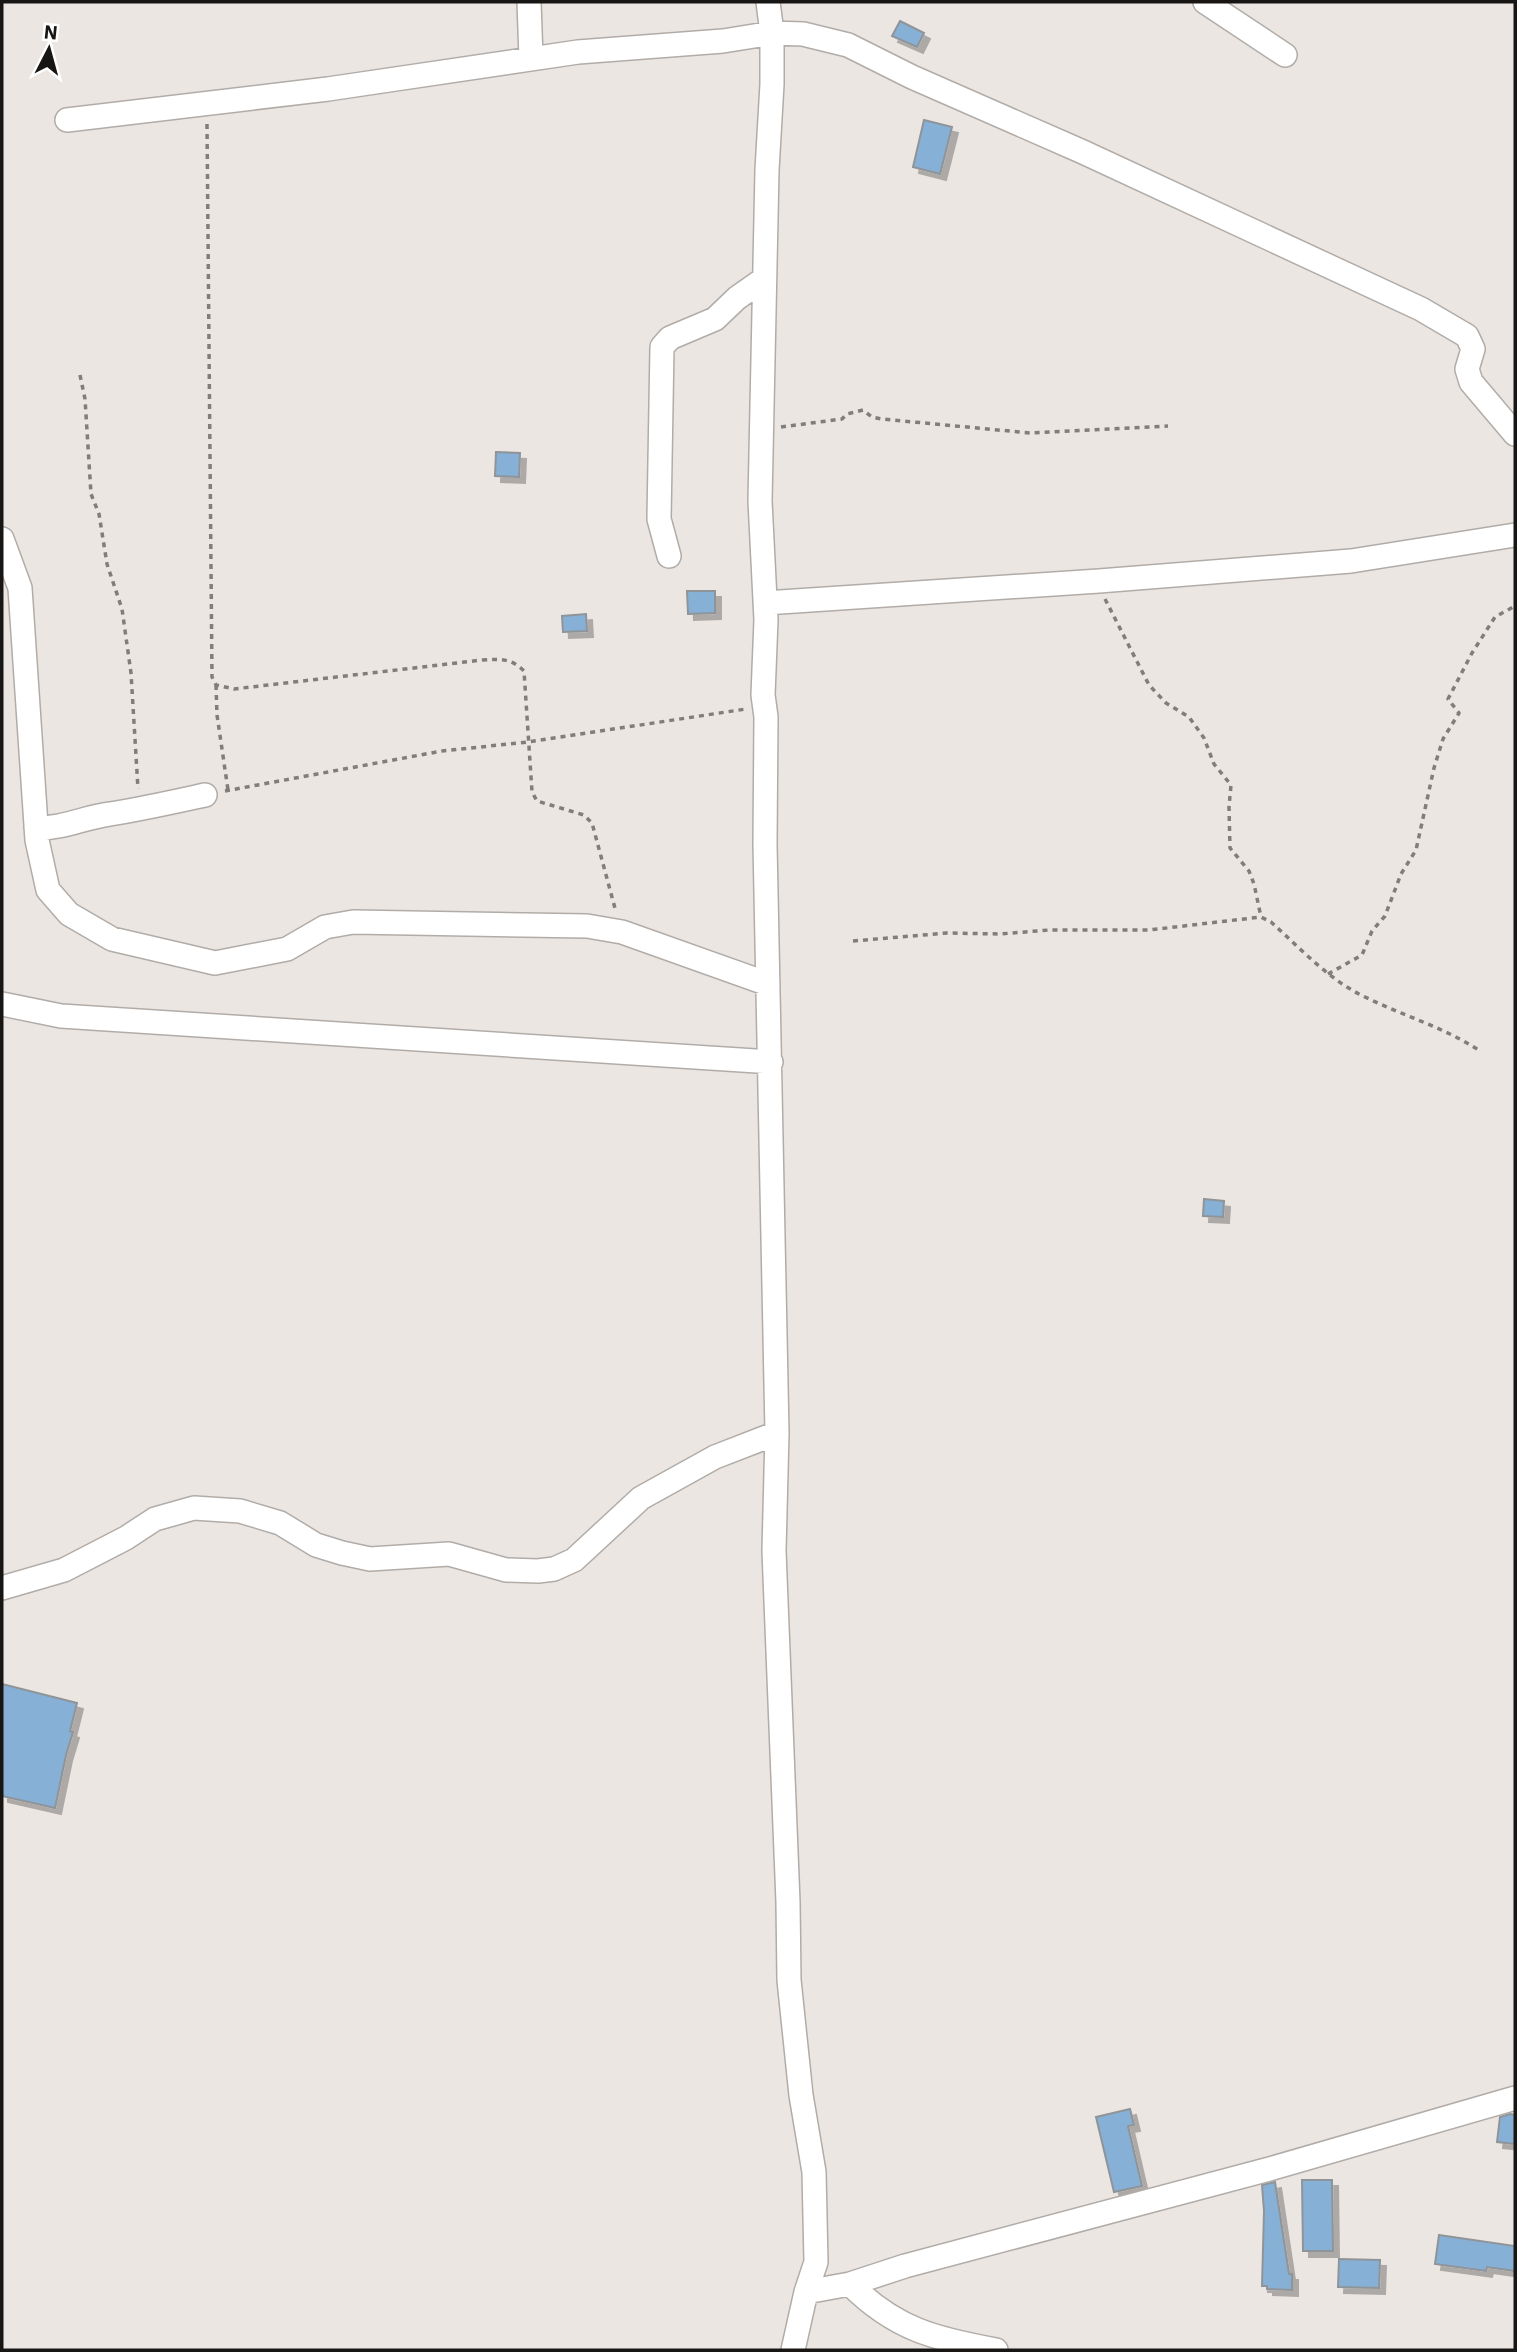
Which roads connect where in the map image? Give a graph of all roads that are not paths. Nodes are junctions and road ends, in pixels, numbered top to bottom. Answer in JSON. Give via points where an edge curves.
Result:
{"nodes":[{"id":1,"x":530,"y":2,"type":"edge"},
{"id":2,"x":768,"y":2,"type":"edge"},
{"id":3,"x":1205,"y":2,"type":"edge"},
{"id":4,"x":772,"y":33,"type":"junction"},
{"id":5,"x":1285,"y":55,"type":"dead end"},
{"id":6,"x":531,"y":58,"type":"junction"},
{"id":7,"x":67,"y":120,"type":"dead end"},
{"id":8,"x":764,"y":279,"type":"junction"},
{"id":9,"x":1515,"y":434,"type":"edge"},
{"id":10,"x":1515,"y":535,"type":"edge"},
{"id":11,"x":2,"y":539,"type":"edge"},
{"id":12,"x":668,"y":556,"type":"dead end"},
{"id":13,"x":765,"y":603,"type":"junction"},
{"id":14,"x":217,"y":793,"type":"road end"},
{"id":15,"x":36,"y":828,"type":"junction"},
{"id":16,"x":768,"y":984,"type":"junction"},
{"id":17,"x":2,"y":1004,"type":"edge"},
{"id":18,"x":771,"y":1062,"type":"junction"},
{"id":19,"x":777,"y":1433,"type":"junction"},
{"id":20,"x":2,"y":1588,"type":"edge"},
{"id":21,"x":1515,"y":2098,"type":"edge"},
{"id":22,"x":849,"y":2284,"type":"junction"},
{"id":23,"x":806,"y":2292,"type":"junction"},
{"id":24,"x":793,"y":2350,"type":"edge"},
{"id":25,"x":996,"y":2350,"type":"edge"}],
"edges":[{"from":1,"to":6,"type":"street"},
{"from":2,"to":4,"type":"street"},
{"from":3,"to":5,"type":"street"},
{"from":4,"to":6,"type":"street"},
{"from":4,"to":8,"type":"street"},
{"from":4,"to":9,"type":"street","via":[[803,34],[848,45],[1421,309],[1467,336],[1473,349],[1467,369],[1471,382]]},
{"from":6,"to":7,"type":"street","via":[[328,89]]},
{"from":8,"to":12,"type":"street","via":[[715,319],[670,338],[662,347],[659,519]]},
{"from":8,"to":13,"type":"street","via":[[760,501]]},
{"from":10,"to":13,"type":"street","via":[[1351,561]]},
{"from":11,"to":15,"type":"street","via":[[20,588]]},
{"from":13,"to":16,"type":"street"},
{"from":14,"to":15,"type":"street"},
{"from":15,"to":16,"type":"street","via":[[48,890],[69,914],[112,939],[215,963],[286,949],[325,926],[353,922],[587,926],[622,932]]},
{"from":16,"to":18,"type":"street"},
{"from":17,"to":18,"type":"street","via":[[75,1017]]},
{"from":18,"to":19,"type":"street"},
{"from":19,"to":20,"type":"street","via":[[715,1457],[641,1498],[573,1560],[554,1569],[506,1570],[449,1554],[370,1559],[316,1545],[280,1523],[240,1511],[194,1508],[155,1519],[64,1570]]},
{"from":19,"to":23,"type":"street","via":[[774,1551],[789,1980],[814,2172],[816,2262]]},
{"from":21,"to":22,"type":"street"},
{"from":22,"to":23,"type":"street"},
{"from":22,"to":25,"type":"street","via":[[870,2305],[902,2325],[947,2341]]},
{"from":23,"to":24,"type":"street"}]}
